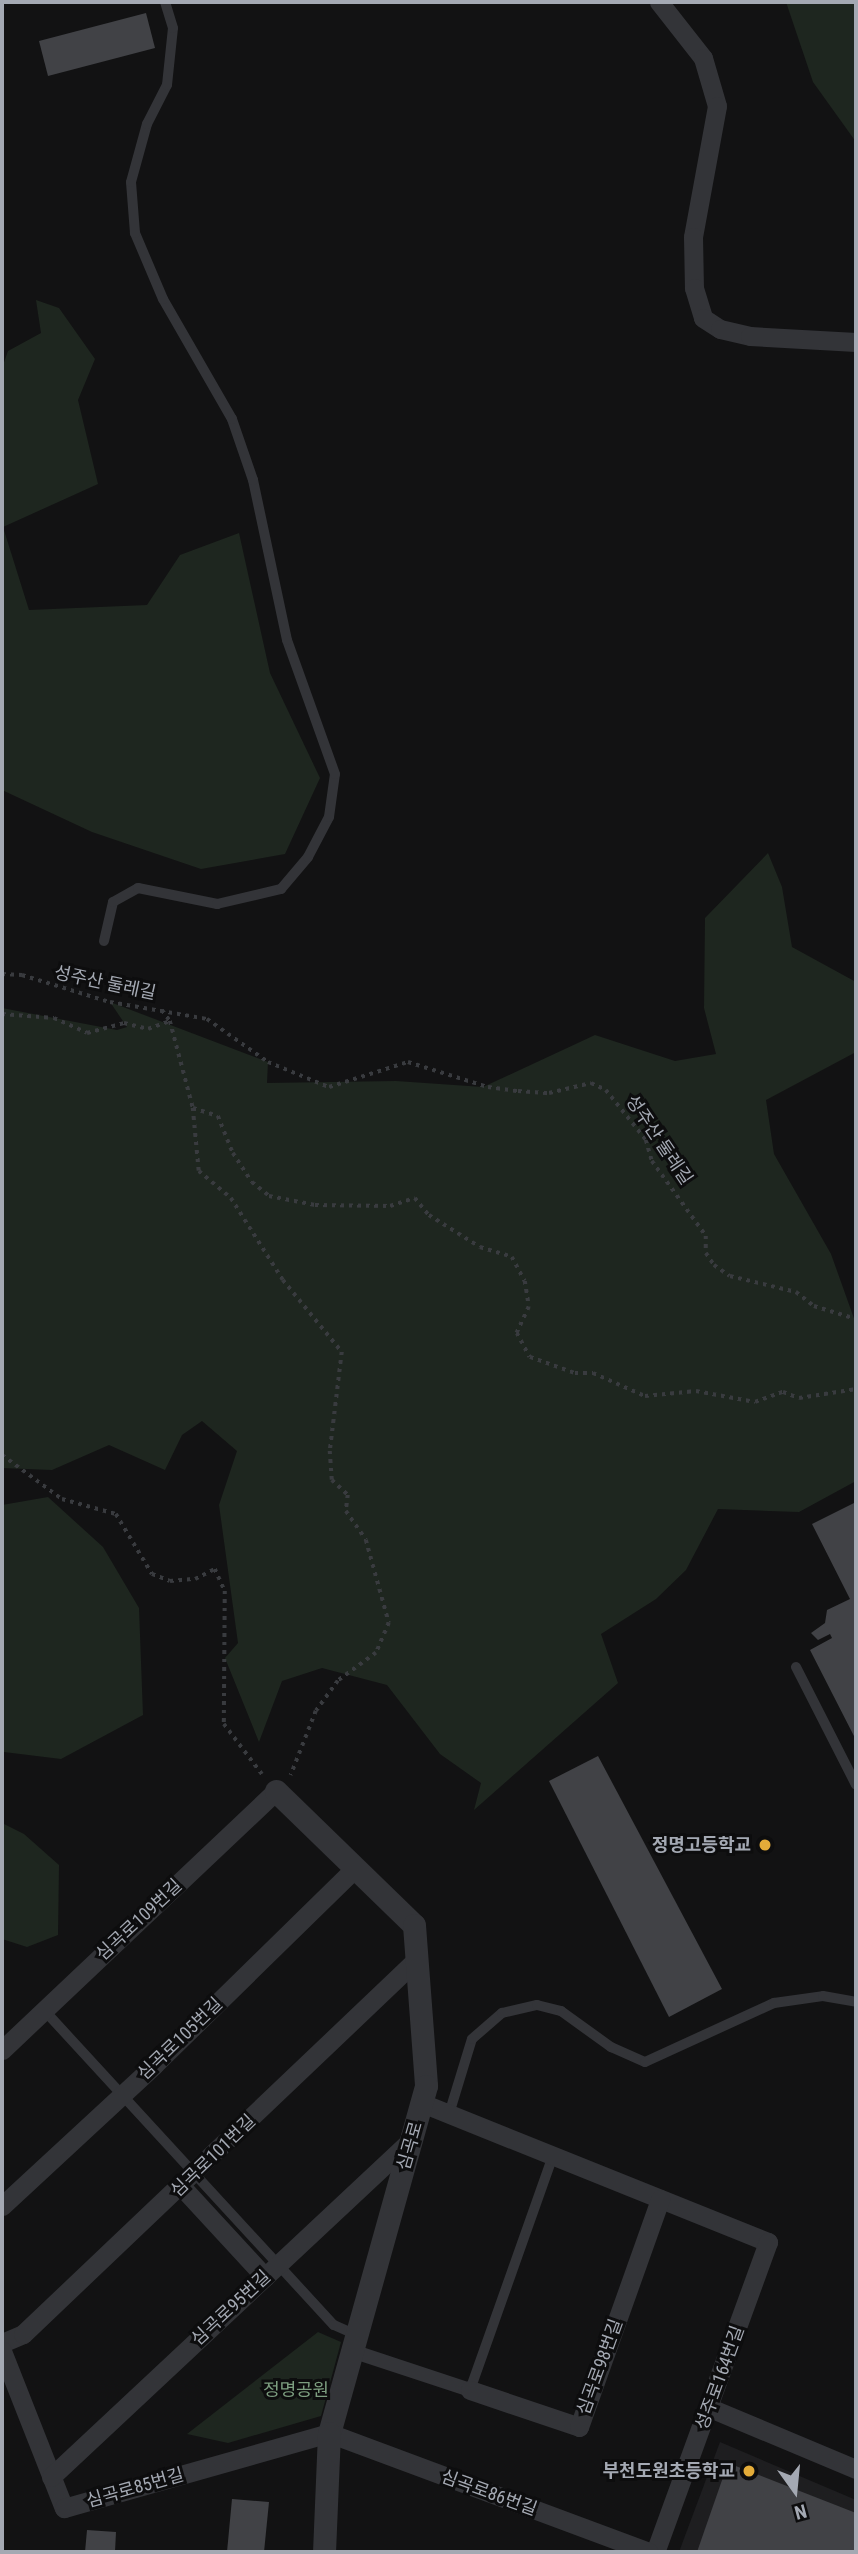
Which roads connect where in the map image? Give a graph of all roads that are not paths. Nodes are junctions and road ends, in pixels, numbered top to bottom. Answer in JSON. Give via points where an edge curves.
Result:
{"nodes":[{"id":1,"x":165,"y":2,"type":"edge"},
{"id":2,"x":659,"y":2,"type":"edge"},
{"id":3,"x":856,"y":342,"type":"edge"},
{"id":4,"x":104,"y":941,"type":"dead end"},
{"id":5,"x":796,"y":1667,"type":"dead end"},
{"id":6,"x":856,"y":1785,"type":"edge"},
{"id":7,"x":276,"y":1791,"type":"joint"},
{"id":8,"x":355,"y":1868,"type":"junction"},
{"id":9,"x":417,"y":1959,"type":"junction"},
{"id":10,"x":856,"y":2002,"type":"edge"},
{"id":11,"x":44,"y":2010,"type":"junction"},
{"id":12,"x":2,"y":2050,"type":"edge"},
{"id":13,"x":122,"y":2095,"type":"junction"},
{"id":14,"x":422,"y":2103,"type":"junction"},
{"id":15,"x":449,"y":2114,"type":"junction"},
{"id":16,"x":412,"y":2139,"type":"junction"},
{"id":17,"x":553,"y":2156,"type":"junction"},
{"id":18,"x":188,"y":2180,"type":"junction"},
{"id":19,"x":660,"y":2199,"type":"junction"},
{"id":20,"x":2,"y":2206,"type":"edge"},
{"id":21,"x":271,"y":2270,"type":"junction"},
{"id":22,"x":2,"y":2343,"type":"edge"},
{"id":23,"x":354,"y":2343,"type":"junction"},
{"id":24,"x":2,"y":2351,"type":"edge"},
{"id":25,"x":470,"y":2390,"type":"junction"},
{"id":26,"x":709,"y":2408,"type":"junction"},
{"id":27,"x":329,"y":2433,"type":"junction"},
{"id":28,"x":856,"y":2469,"type":"edge"},
{"id":29,"x":51,"y":2477,"type":"junction"},
{"id":30,"x":324,"y":2552,"type":"edge"},
{"id":31,"x":649,"y":2552,"type":"edge"},
{"id":32,"x":655,"y":2552,"type":"edge"}],
"edges":[{"from":1,"to":4,"type":"lane","via":[[173,28],[167,85],[147,124],[131,181],[135,233],[163,299],[232,419],[253,480],[287,640],[335,774],[329,817],[308,857],[281,889],[217,904],[138,888],[113,902]]},
{"from":2,"to":3,"type":"street","via":[[703,58],[717,106],[693,237],[694,288],[703,318],[720,329],[750,336]]},
{"from":5,"to":6,"type":"lane"},
{"from":7,"to":8,"type":"street","name":"심곡로"},
{"from":7,"to":11,"type":"street","name":"심곡로109번길"},
{"from":8,"to":9,"type":"street","name":"심곡로","via":[[414,1925]]},
{"from":8,"to":13,"type":"street","name":"심곡로105번길"},
{"from":9,"to":14,"type":"street","name":"심곡로","via":[[426,2086]]},
{"from":9,"to":18,"type":"street","name":"심곡로101번길"},
{"from":10,"to":15,"type":"lane","via":[[823,1996],[774,2003],[645,2062],[611,2048],[561,2011],[537,2006],[502,2013],[472,2039]]},
{"from":11,"to":12,"type":"street","name":"심곡로109번길"},
{"from":11,"to":13,"type":"lane"},
{"from":13,"to":18,"type":"lane"},
{"from":13,"to":20,"type":"street","name":"심곡로105번길"},
{"from":14,"to":15,"type":"street"},
{"from":14,"to":16,"type":"street","name":"심곡로"},
{"from":15,"to":17,"type":"street"},
{"from":16,"to":21,"type":"street","name":"심곡로95번길"},
{"from":16,"to":23,"type":"street","name":"심곡로"},
{"from":17,"to":19,"type":"street"},
{"from":17,"to":25,"type":"lane"},
{"from":18,"to":21,"type":"street"},
{"from":18,"to":22,"type":"street","name":"심곡로101번길","via":[[23,2334]]},
{"from":19,"to":25,"type":"street","name":"심곡로98번길","via":[[579,2427]]},
{"from":19,"to":26,"type":"street","name":"성주로164번길","via":[[768,2242]]},
{"from":21,"to":23,"type":"lane"},
{"from":21,"to":29,"type":"street","name":"심곡로95번길"},
{"from":23,"to":25,"type":"street","name":"심곡로98번길"},
{"from":23,"to":27,"type":"street","name":"심곡로"},
{"from":24,"to":29,"type":"street","name":"심곡로85번길"},
{"from":26,"to":28,"type":"street"},
{"from":26,"to":32,"type":"street","name":"성주로164번길"},
{"from":27,"to":29,"type":"street","name":"심곡로85번길","via":[[64,2508]]},
{"from":27,"to":30,"type":"street","name":"심곡로"},
{"from":27,"to":31,"type":"street","name":"심곡로86번길"}]}
